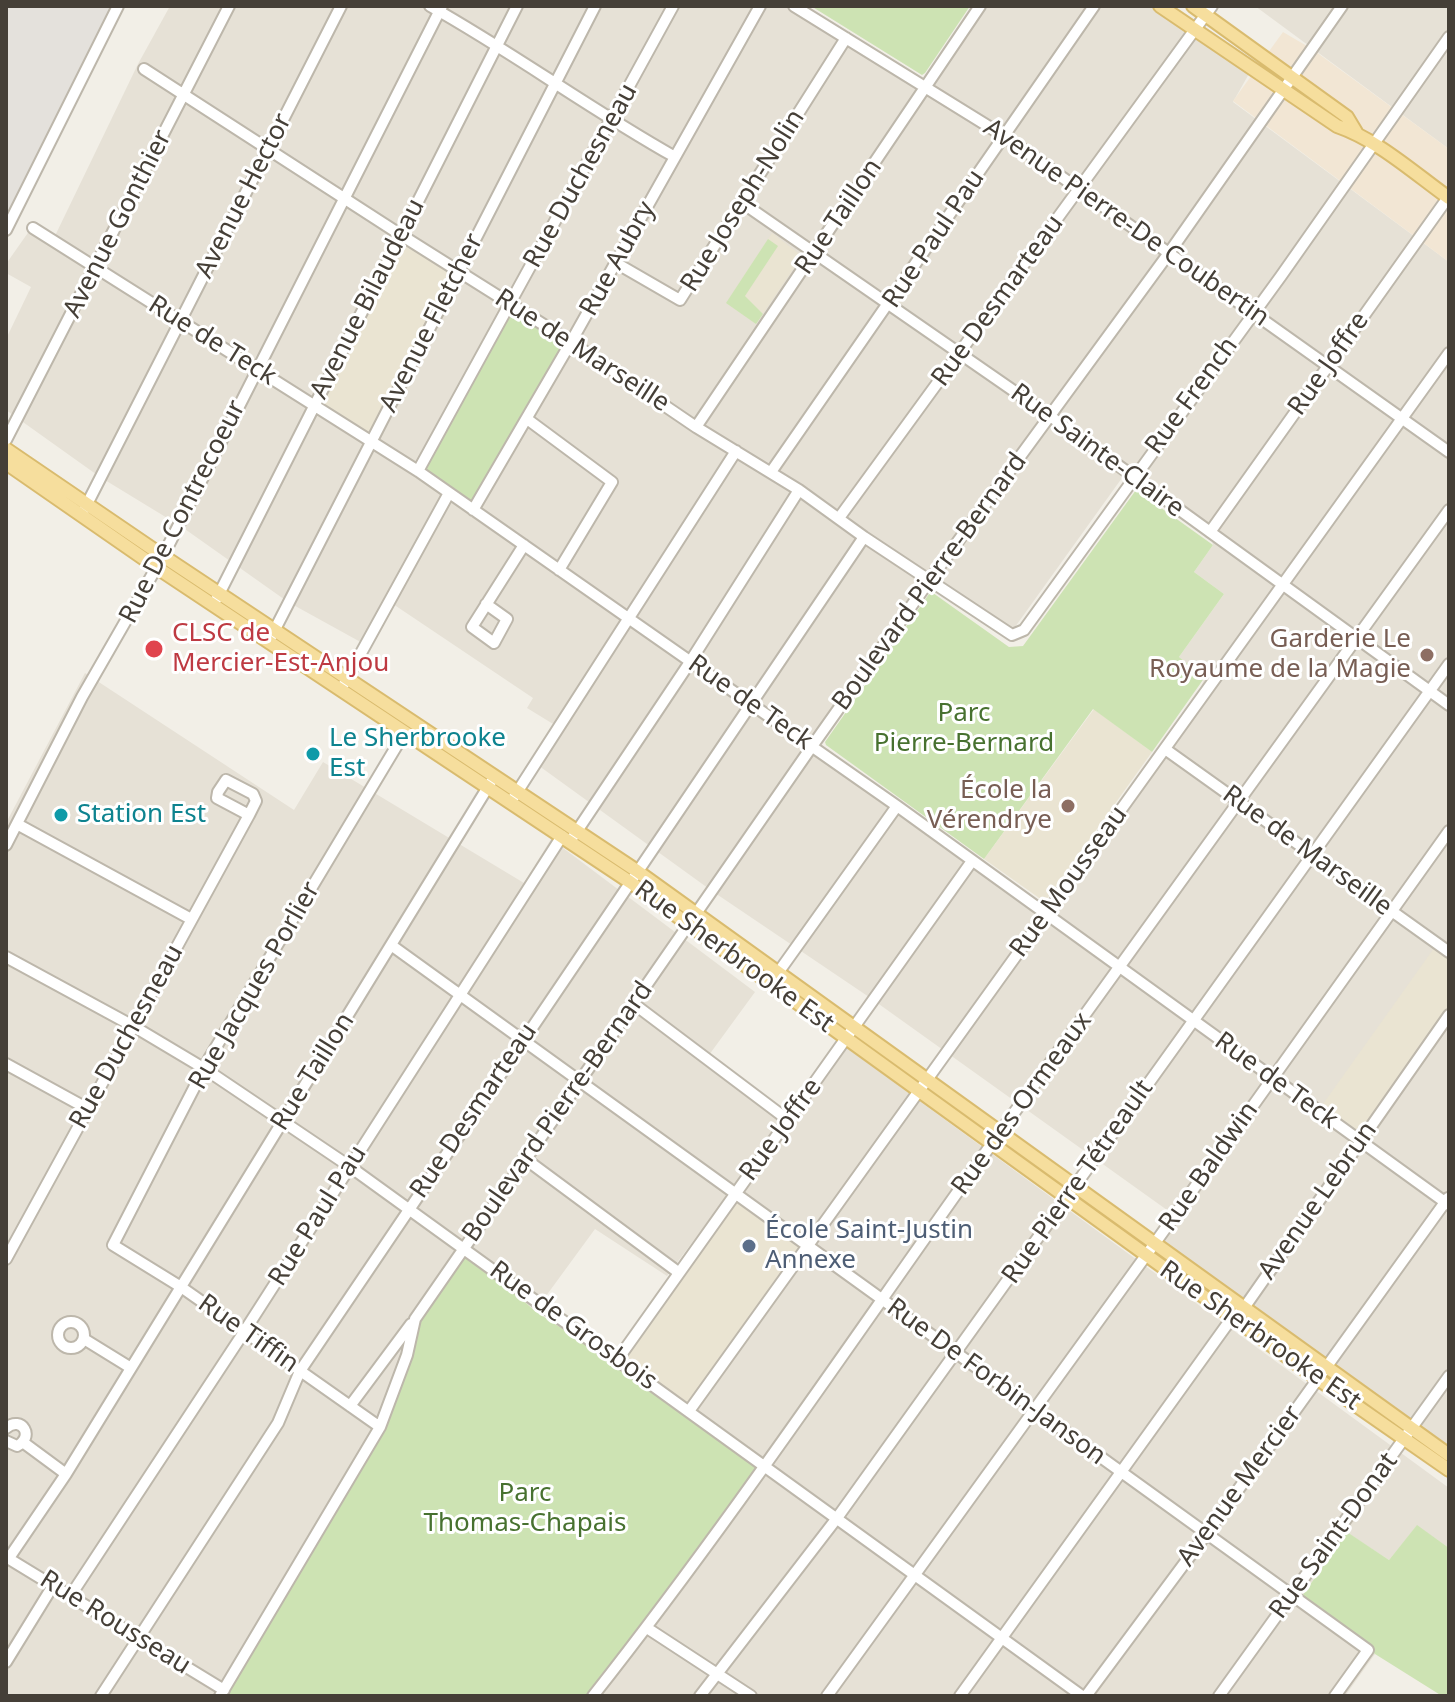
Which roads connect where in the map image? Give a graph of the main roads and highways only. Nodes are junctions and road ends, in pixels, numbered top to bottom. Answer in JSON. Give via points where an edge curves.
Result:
{"nodes":[{"id":1,"x":1160,"y":6,"type":"edge"},
{"id":2,"x":1193,"y":6,"type":"edge"},
{"id":3,"x":1209,"y":10,"type":"edge"},
{"id":4,"x":1260,"y":53,"type":"junction"},
{"id":5,"x":1250,"y":67,"type":"junction"},
{"id":6,"x":1356,"y":132,"type":"junction"},
{"id":7,"x":1449,"y":198,"type":"edge"},
{"id":8,"x":6,"y":449,"type":"edge"},
{"id":9,"x":6,"y":463,"type":"edge"},
{"id":10,"x":84,"y":510,"type":"junction"},
{"id":11,"x":344,"y":683,"type":"junction"},
{"id":12,"x":491,"y":782,"type":"junction"},
{"id":13,"x":997,"y":1137,"type":"junction"},
{"id":14,"x":1239,"y":1313,"type":"junction"},
{"id":15,"x":1408,"y":1432,"type":"junction"},
{"id":16,"x":1449,"y":1455,"type":"edge"},
{"id":17,"x":1449,"y":1470,"type":"edge"}],
"edges":[{"from":1,"to":5,"type":"main road"},
{"from":2,"to":3,"type":"main road"},
{"from":3,"to":4,"type":"main road"},
{"from":4,"to":5,"type":"main road"},
{"from":4,"to":6,"type":"main road","via":[[1347,117]]},
{"from":5,"to":6,"type":"main road","via":[[1337,126]]},
{"from":6,"to":7,"type":"main road"},
{"from":8,"to":10,"type":"main road","name":"Rue Sherbrooke Est"},
{"from":9,"to":10,"type":"main road","name":"Rue Sherbrooke Est"},
{"from":10,"to":11,"type":"main road","name":"Rue Sherbrooke Est"},
{"from":11,"to":12,"type":"main road","name":"Rue Sherbrooke Est"},
{"from":11,"to":12,"type":"main road","name":"Rue Sherbrooke Est","via":[[405,732]]},
{"from":12,"to":13,"type":"main road","name":"Rue Sherbrooke Est"},
{"from":13,"to":14,"type":"main road","name":"Rue Sherbrooke Est","via":[[1146,1255]]},
{"from":13,"to":14,"type":"main road","name":"Rue Sherbrooke Est","via":[[1076,1185]]},
{"from":14,"to":15,"type":"main road","name":"Rue Sherbrooke Est","via":[[1328,1366]]},
{"from":14,"to":15,"type":"main road","name":"Rue Sherbrooke Est","via":[[1318,1379]]},
{"from":15,"to":16,"type":"main road","name":"Rue Sherbrooke Est"},
{"from":15,"to":17,"type":"main road","name":"Rue Sherbrooke Est"}]}
